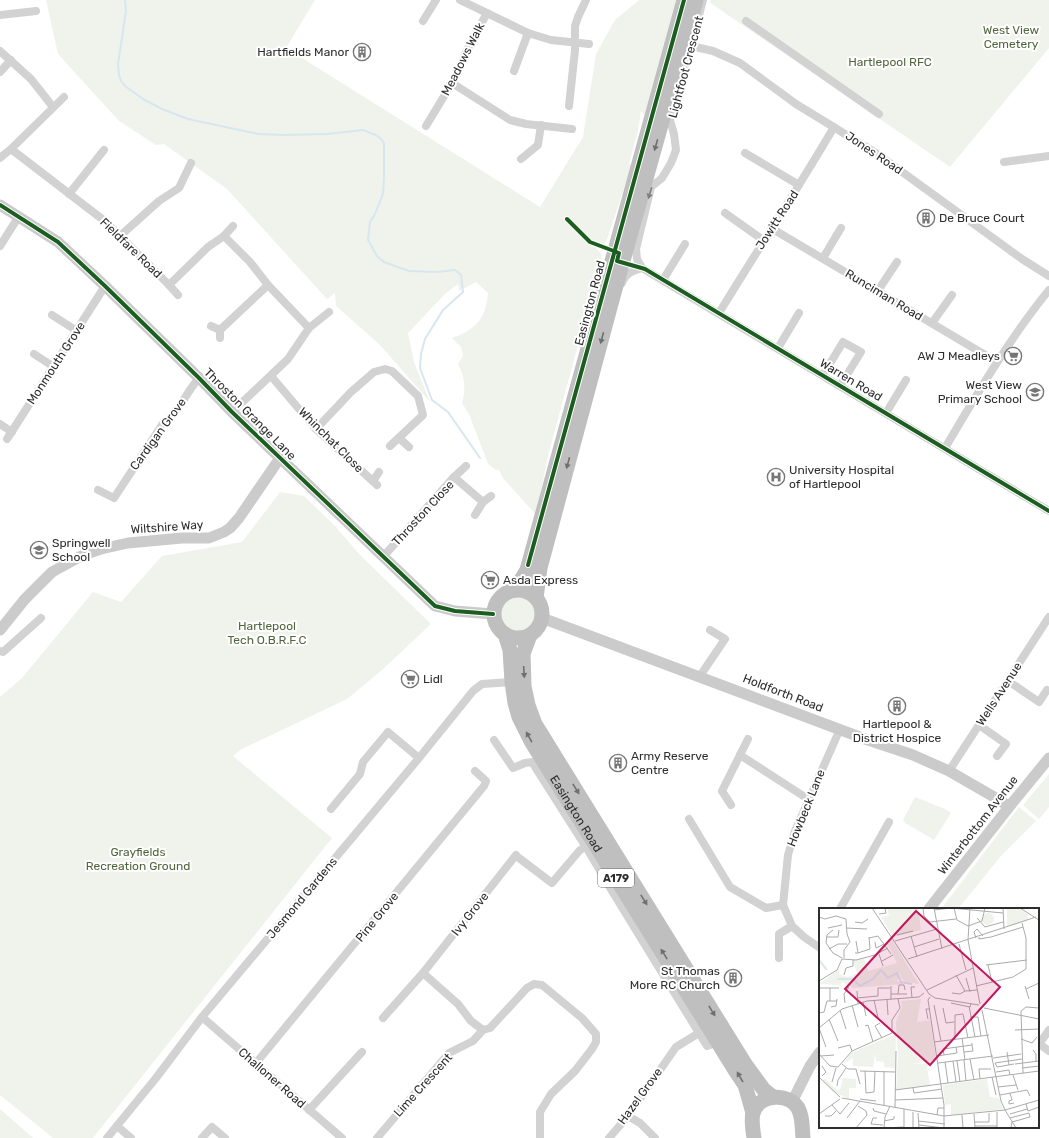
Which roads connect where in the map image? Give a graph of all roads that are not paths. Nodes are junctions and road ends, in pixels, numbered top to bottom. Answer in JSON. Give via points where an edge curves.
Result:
{"nodes":[{"id":1,"x":436,"y":0,"type":"edge"},
{"id":2,"x":460,"y":0,"type":"edge"},
{"id":3,"x":586,"y":0,"type":"edge"},
{"id":4,"x":684,"y":0,"type":"edge"},
{"id":5,"x":696,"y":0,"type":"edge"},
{"id":6,"x":704,"y":0,"type":"edge"},
{"id":7,"x":36,"y":11,"type":"dead end"},
{"id":8,"x":486,"y":13,"type":"junction"},
{"id":9,"x":0,"y":15,"type":"edge"},
{"id":10,"x":746,"y":21,"type":"dead end"},
{"id":11,"x":423,"y":22,"type":"dead end"},
{"id":12,"x":528,"y":33,"type":"junction"},
{"id":13,"x":574,"y":43,"type":"junction"},
{"id":14,"x":589,"y":44,"type":"dead end"},
{"id":15,"x":692,"y":46,"type":"junction"},
{"id":16,"x":0,"y":51,"type":"edge"},
{"id":17,"x":11,"y":60,"type":"junction"},
{"id":18,"x":514,"y":71,"type":"dead end"},
{"id":19,"x":0,"y":72,"type":"edge"},
{"id":20,"x":452,"y":82,"type":"junction"},
{"id":21,"x":64,"y":97,"type":"dead end"},
{"id":22,"x":569,"y":106,"type":"dead end"},
{"id":23,"x":53,"y":107,"type":"junction"},
{"id":24,"x":879,"y":114,"type":"dead end"},
{"id":25,"x":541,"y":125,"type":"junction"},
{"id":26,"x":426,"y":126,"type":"dead end"},
{"id":27,"x":834,"y":127,"type":"junction"},
{"id":28,"x":572,"y":129,"type":"dead end"},
{"id":29,"x":11,"y":149,"type":"junction"},
{"id":30,"x":104,"y":150,"type":"dead end"},
{"id":31,"x":745,"y":152,"type":"dead end"},
{"id":32,"x":1049,"y":156,"type":"edge"},
{"id":33,"x":0,"y":158,"type":"edge"},
{"id":34,"x":521,"y":159,"type":"dead end"},
{"id":35,"x":1004,"y":162,"type":"dead end"},
{"id":36,"x":191,"y":164,"type":"dead end"},
{"id":37,"x":800,"y":185,"type":"junction"},
{"id":38,"x":69,"y":194,"type":"junction"},
{"id":39,"x":0,"y":204,"type":"edge"},
{"id":40,"x":725,"y":213,"type":"dead end"},
{"id":41,"x":19,"y":216,"type":"junction"},
{"id":42,"x":233,"y":226,"type":"dead end"},
{"id":43,"x":771,"y":228,"type":"junction"},
{"id":44,"x":840,"y":228,"type":"dead end"},
{"id":45,"x":120,"y":236,"type":"junction"},
{"id":46,"x":224,"y":236,"type":"junction"},
{"id":47,"x":764,"y":240,"type":"junction"},
{"id":48,"x":685,"y":244,"type":"dead end"},
{"id":49,"x":0,"y":246,"type":"edge"},
{"id":50,"x":823,"y":258,"type":"junction"},
{"id":51,"x":897,"y":262,"type":"dead end"},
{"id":52,"x":642,"y":268,"type":"junction"},
{"id":53,"x":1049,"y":276,"type":"edge"},
{"id":54,"x":663,"y":280,"type":"junction"},
{"id":55,"x":169,"y":285,"type":"junction"},
{"id":56,"x":268,"y":285,"type":"junction"},
{"id":57,"x":105,"y":286,"type":"junction"},
{"id":58,"x":1049,"y":290,"type":"edge"},
{"id":59,"x":877,"y":292,"type":"junction"},
{"id":60,"x":178,"y":295,"type":"dead end"},
{"id":61,"x":952,"y":295,"type":"dead end"},
{"id":62,"x":612,"y":300,"type":"junction"},
{"id":63,"x":329,"y":312,"type":"dead end"},
{"id":64,"x":719,"y":313,"type":"junction"},
{"id":65,"x":799,"y":313,"type":"dead end"},
{"id":66,"x":52,"y":315,"type":"dead end"},
{"id":67,"x":932,"y":323,"type":"junction"},
{"id":68,"x":211,"y":326,"type":"dead end"},
{"id":69,"x":309,"y":328,"type":"junction"},
{"id":70,"x":77,"y":331,"type":"junction"},
{"id":71,"x":778,"y":348,"type":"junction"},
{"id":72,"x":34,"y":354,"type":"dead end"},
{"id":73,"x":997,"y":362,"type":"junction"},
{"id":74,"x":54,"y":367,"type":"junction"},
{"id":75,"x":823,"y":375,"type":"junction"},
{"id":76,"x":271,"y":376,"type":"junction"},
{"id":77,"x":199,"y":378,"type":"junction"},
{"id":78,"x":906,"y":380,"type":"dead end"},
{"id":79,"x":840,"y":386,"type":"junction"},
{"id":80,"x":232,"y":412,"type":"junction"},
{"id":81,"x":886,"y":413,"type":"junction"},
{"id":82,"x":0,"y":424,"type":"edge"},
{"id":83,"x":316,"y":429,"type":"junction"},
{"id":84,"x":12,"y":432,"type":"junction"},
{"id":85,"x":399,"y":438,"type":"junction"},
{"id":86,"x":7,"y":439,"type":"dead end"},
{"id":87,"x":390,"y":446,"type":"dead end"},
{"id":88,"x":409,"y":447,"type":"dead end"},
{"id":89,"x":945,"y":448,"type":"junction"},
{"id":90,"x":280,"y":458,"type":"junction"},
{"id":91,"x":466,"y":466,"type":"dead end"},
{"id":92,"x":379,"y":472,"type":"dead end"},
{"id":93,"x":454,"y":477,"type":"junction"},
{"id":94,"x":98,"y":490,"type":"dead end"},
{"id":95,"x":491,"y":496,"type":"dead end"},
{"id":96,"x":483,"y":502,"type":"junction"},
{"id":97,"x":1049,"y":511,"type":"edge"},
{"id":98,"x":475,"y":515,"type":"dead end"},
{"id":99,"x":383,"y":557,"type":"junction"},
{"id":100,"x":513,"y":590,"type":"junction"},
{"id":101,"x":536,"y":598,"type":"junction"},
{"id":102,"x":493,"y":614,"type":"junction"},
{"id":103,"x":41,"y":618,"type":"dead end"},
{"id":104,"x":542,"y":618,"type":"junction"},
{"id":105,"x":1049,"y":618,"type":"edge"},
{"id":106,"x":0,"y":630,"type":"edge"},
{"id":107,"x":710,"y":630,"type":"dead end"},
{"id":108,"x":505,"y":634,"type":"junction"},
{"id":109,"x":530,"y":635,"type":"junction"},
{"id":110,"x":0,"y":651,"type":"edge"},
{"id":111,"x":700,"y":676,"type":"junction"},
{"id":112,"x":1008,"y":681,"type":"junction"},
{"id":113,"x":512,"y":682,"type":"junction"},
{"id":114,"x":1047,"y":690,"type":"dead end"},
{"id":115,"x":979,"y":725,"type":"junction"},
{"id":116,"x":840,"y":729,"type":"junction"},
{"id":117,"x":748,"y":739,"type":"dead end"},
{"id":118,"x":494,"y":740,"type":"dead end"},
{"id":119,"x":740,"y":755,"type":"junction"},
{"id":120,"x":997,"y":756,"type":"dead end"},
{"id":121,"x":419,"y":758,"type":"junction"},
{"id":122,"x":1049,"y":758,"type":"edge"},
{"id":123,"x":544,"y":760,"type":"junction"},
{"id":124,"x":475,"y":771,"type":"dead end"},
{"id":125,"x":949,"y":771,"type":"junction"},
{"id":126,"x":808,"y":799,"type":"junction"},
{"id":127,"x":731,"y":805,"type":"dead end"},
{"id":128,"x":1009,"y":807,"type":"junction"},
{"id":129,"x":331,"y":809,"type":"dead end"},
{"id":130,"x":689,"y":819,"type":"dead end"},
{"id":131,"x":889,"y":822,"type":"dead end"},
{"id":132,"x":586,"y":846,"type":"junction"},
{"id":133,"x":783,"y":905,"type":"junction"},
{"id":134,"x":841,"y":908,"type":"edge"},
{"id":135,"x":930,"y":908,"type":"edge"},
{"id":136,"x":792,"y":926,"type":"junction"},
{"id":137,"x":819,"y":945,"type":"edge"},
{"id":138,"x":779,"y":958,"type":"dead end"},
{"id":139,"x":423,"y":972,"type":"junction"},
{"id":140,"x":202,"y":1017,"type":"junction"},
{"id":141,"x":383,"y":1018,"type":"dead end"},
{"id":142,"x":483,"y":1030,"type":"junction"},
{"id":143,"x":1049,"y":1030,"type":"edge"},
{"id":144,"x":699,"y":1033,"type":"junction"},
{"id":145,"x":723,"y":1039,"type":"junction"},
{"id":146,"x":1039,"y":1044,"type":"edge"},
{"id":147,"x":1049,"y":1051,"type":"edge"},
{"id":148,"x":362,"y":1052,"type":"dead end"},
{"id":149,"x":819,"y":1053,"type":"edge"},
{"id":150,"x":256,"y":1063,"type":"junction"},
{"id":151,"x":773,"y":1097,"type":"junction"},
{"id":152,"x":792,"y":1102,"type":"junction"},
{"id":153,"x":309,"y":1110,"type":"junction"},
{"id":154,"x":753,"y":1113,"type":"junction"},
{"id":155,"x":628,"y":1116,"type":"junction"},
{"id":156,"x":117,"y":1126,"type":"junction"},
{"id":157,"x":107,"y":1138,"type":"edge"},
{"id":158,"x":131,"y":1138,"type":"edge"},
{"id":159,"x":202,"y":1138,"type":"edge"},
{"id":160,"x":224,"y":1138,"type":"edge"},
{"id":161,"x":342,"y":1138,"type":"edge"},
{"id":162,"x":377,"y":1138,"type":"edge"},
{"id":163,"x":540,"y":1138,"type":"edge"},
{"id":164,"x":609,"y":1138,"type":"edge"},
{"id":165,"x":655,"y":1138,"type":"edge"},
{"id":166,"x":754,"y":1138,"type":"edge"},
{"id":167,"x":803,"y":1138,"type":"edge"}],
"edges":[{"from":1,"to":11,"type":"street"},
{"from":2,"to":8,"type":"street"},
{"from":3,"to":13,"type":"street","via":[[575,26]]},
{"from":4,"to":100,"type":"highway","name":"Easington Road","via":[[526,570]]},
{"from":5,"to":62,"type":"highway","name":"Easington Road","one_way":true},
{"from":6,"to":15,"type":"street","name":"Lightfoot Crescent"},
{"from":7,"to":9,"type":"street"},
{"from":8,"to":12,"type":"street"},
{"from":8,"to":20,"type":"street","name":"Meadows Walk"},
{"from":10,"to":24,"type":"street"},
{"from":12,"to":13,"type":"street"},
{"from":12,"to":18,"type":"street"},
{"from":13,"to":14,"type":"street"},
{"from":13,"to":22,"type":"street"},
{"from":15,"to":27,"type":"street","name":"Jones Road","via":[[713,51],[740,63],[796,104]]},
{"from":15,"to":52,"type":"street","name":"Lightfoot Crescent","one_way":true,"via":[[670,120],[676,150],[662,178],[651,187],[636,249],[637,259]]},
{"from":16,"to":17,"type":"street"},
{"from":17,"to":19,"type":"street"},
{"from":17,"to":23,"type":"street","via":[[31,79]]},
{"from":20,"to":25,"type":"street","via":[[510,120]]},
{"from":20,"to":26,"type":"street","name":"Meadows Walk"},
{"from":21,"to":23,"type":"street"},
{"from":23,"to":29,"type":"street"},
{"from":25,"to":28,"type":"street"},
{"from":25,"to":34,"type":"street","via":[[538,145]]},
{"from":27,"to":37,"type":"street","name":"Jowitt Road"},
{"from":27,"to":53,"type":"street","name":"Jones Road","via":[[876,153]]},
{"from":29,"to":33,"type":"street"},
{"from":29,"to":38,"type":"street","name":"Fieldfare Road"},
{"from":30,"to":38,"type":"street"},
{"from":31,"to":37,"type":"street"},
{"from":32,"to":35,"type":"street"},
{"from":36,"to":45,"type":"street","via":[[179,188],[159,201]]},
{"from":37,"to":43,"type":"street","name":"Jowitt Road"},
{"from":38,"to":45,"type":"street","name":"Fieldfare Road"},
{"from":39,"to":41,"type":"street","name":"Throston Grange Lane"},
{"from":40,"to":47,"type":"street"},
{"from":41,"to":49,"type":"street"},
{"from":41,"to":57,"type":"street","name":"Throston Grange Lane","via":[[58,242]]},
{"from":42,"to":46,"type":"street","name":"Fieldfare Road"},
{"from":43,"to":47,"type":"street","name":"Jowitt Road"},
{"from":43,"to":50,"type":"street","name":"Runciman Road"},
{"from":44,"to":50,"type":"street"},
{"from":45,"to":55,"type":"street","name":"Fieldfare Road"},
{"from":46,"to":55,"type":"street","name":"Fieldfare Road","via":[[208,247]]},
{"from":46,"to":56,"type":"street"},
{"from":47,"to":64,"type":"street","name":"Jowitt Road"},
{"from":48,"to":54,"type":"street"},
{"from":50,"to":59,"type":"street","name":"Runciman Road"},
{"from":51,"to":59,"type":"street"},
{"from":52,"to":54,"type":"street","name":"Warren Road"},
{"from":52,"to":62,"type":"street","via":[[625,276]]},
{"from":54,"to":64,"type":"street","name":"Warren Road"},
{"from":55,"to":60,"type":"street"},
{"from":56,"to":68,"type":"street","via":[[220,334]]},
{"from":56,"to":69,"type":"street"},
{"from":57,"to":70,"type":"street","name":"Monmouth Grove"},
{"from":57,"to":77,"type":"street","name":"Throston Grange Lane"},
{"from":58,"to":73,"type":"street","via":[[1025,319]]},
{"from":59,"to":67,"type":"street","name":"Runciman Road"},
{"from":61,"to":67,"type":"street"},
{"from":62,"to":101,"type":"highway","name":"Easington Road","one_way":true,"via":[[540,568]]},
{"from":63,"to":69,"type":"street"},
{"from":64,"to":71,"type":"street","name":"Warren Road"},
{"from":65,"to":71,"type":"street"},
{"from":66,"to":70,"type":"street"},
{"from":67,"to":73,"type":"street","name":"Runciman Road"},
{"from":69,"to":76,"type":"street","via":[[288,359]]},
{"from":70,"to":74,"type":"street","name":"Monmouth Grove"},
{"from":71,"to":75,"type":"street","name":"Warren Road"},
{"from":72,"to":74,"type":"street"},
{"from":73,"to":89,"type":"street"},
{"from":74,"to":84,"type":"street","name":"Monmouth Grove"},
{"from":75,"to":79,"type":"street","name":"Warren Road"},
{"from":75,"to":79,"type":"street","name":"Warren Road","via":[[843,342],[861,352]]},
{"from":76,"to":80,"type":"street"},
{"from":76,"to":83,"type":"street","name":"Whinchat Close"},
{"from":77,"to":80,"type":"street","name":"Throston Grange Lane"},
{"from":77,"to":94,"type":"street","name":"Cardigan Grove","via":[[171,418],[164,422],[114,498]]},
{"from":78,"to":81,"type":"street","name":"Warren Road"},
{"from":79,"to":81,"type":"street","name":"Warren Road"},
{"from":80,"to":90,"type":"street","name":"Throston Grange Lane"},
{"from":81,"to":89,"type":"street","name":"Warren Road"},
{"from":82,"to":84,"type":"street"},
{"from":83,"to":85,"type":"street","via":[[350,392],[374,372],[385,369],[392,371],[418,396],[423,415]]},
{"from":83,"to":92,"type":"street","name":"Whinchat Close","via":[[375,483]]},
{"from":84,"to":86,"type":"street","name":"Monmouth Grove"},
{"from":85,"to":87,"type":"street"},
{"from":85,"to":88,"type":"street"},
{"from":89,"to":97,"type":"street","name":"Warren Road"},
{"from":90,"to":99,"type":"street","name":"Throston Grange Lane"},
{"from":90,"to":106,"type":"street","name":"Wiltshire Way","via":[[239,518],[224,532],[209,538],[128,543],[83,555],[47,577]]},
{"from":91,"to":93,"type":"street"},
{"from":93,"to":96,"type":"street","name":"Throston Close"},
{"from":93,"to":99,"type":"street","name":"Throston Close"},
{"from":95,"to":96,"type":"street"},
{"from":96,"to":98,"type":"street"},
{"from":99,"to":102,"type":"street","name":"Throston Grange Lane","via":[[435,606],[455,611]]},
{"from":100,"to":101,"type":"highway","via":[[529,592]]},
{"from":100,"to":102,"type":"highway","name":"Easington Road","via":[[501,596]]},
{"from":101,"to":104,"type":"highway","name":"Easington Road","via":[[542,610]]},
{"from":102,"to":108,"type":"highway","name":"Easington Road","via":[[499,629]]},
{"from":103,"to":110,"type":"street","via":[[3,652]]},
{"from":104,"to":109,"type":"highway","name":"Easington Road"},
{"from":104,"to":111,"type":"street","name":"Holdforth Road"},
{"from":105,"to":112,"type":"street","name":"Wells Avenue"},
{"from":107,"to":111,"type":"street","via":[[725,639]]},
{"from":108,"to":109,"type":"highway","via":[[518,638]]},
{"from":108,"to":113,"type":"highway","name":"Easington Road","number":"A179","via":[[510,650]]},
{"from":109,"to":123,"type":"highway","name":"Easington Road","number":"A179","one_way":true,"via":[[523,654],[524,686]]},
{"from":111,"to":116,"type":"street","name":"Holdforth Road"},
{"from":112,"to":114,"type":"street","via":[[1039,702]]},
{"from":112,"to":115,"type":"street","name":"Wells Avenue"},
{"from":113,"to":121,"type":"street","name":"Jesmond Gardens","via":[[482,684],[473,691]]},
{"from":123,"to":113,"type":"highway","name":"Easington Road","number":"A179","one_way":true,"via":[[519,717]]},
{"from":115,"to":120,"type":"street","via":[[1006,744]]},
{"from":115,"to":125,"type":"street","name":"Wells Avenue"},
{"from":116,"to":125,"type":"street","name":"Holdforth Road"},
{"from":116,"to":126,"type":"street","name":"Howbeck Lane"},
{"from":117,"to":119,"type":"street"},
{"from":118,"to":123,"type":"street","name":"Easington Road","via":[[514,768]]},
{"from":119,"to":126,"type":"street"},
{"from":119,"to":127,"type":"street","via":[[722,791]]},
{"from":121,"to":129,"type":"street","via":[[388,732],[363,762],[360,774]]},
{"from":121,"to":140,"type":"street","name":"Jesmond Gardens"},
{"from":122,"to":128,"type":"street","name":"Winterbottom Avenue"},
{"from":123,"to":132,"type":"street","name":"Easington Road"},
{"from":123,"to":145,"type":"highway","name":"Easington Road","number":"A179","via":[[588,821]]},
{"from":124,"to":150,"type":"street","name":"Pine Grove","via":[[486,781],[484,786]]},
{"from":125,"to":128,"type":"street","name":"Holdforth Road"},
{"from":126,"to":133,"type":"street","name":"Howbeck Lane","via":[[788,855]]},
{"from":128,"to":135,"type":"street","name":"Winterbottom Avenue"},
{"from":130,"to":133,"type":"street","via":[[730,887],[766,908]]},
{"from":131,"to":134,"type":"street"},
{"from":132,"to":139,"type":"street","name":"Ivy Grove","via":[[580,850],[555,885],[518,856]]},
{"from":132,"to":144,"type":"street","name":"Easington Road"},
{"from":133,"to":136,"type":"street","name":"Howbeck Lane"},
{"from":136,"to":137,"type":"street","name":"Howbeck Lane"},
{"from":136,"to":138,"type":"street","via":[[779,934]]},
{"from":139,"to":141,"type":"street","name":"Ivy Grove"},
{"from":139,"to":142,"type":"street"},
{"from":140,"to":150,"type":"street","name":"Challoner Road"},
{"from":140,"to":156,"type":"street","name":"Jesmond Gardens"},
{"from":142,"to":162,"type":"street","name":"Lime Crescent","via":[[473,1041],[449,1053]]},
{"from":142,"to":163,"type":"street","name":"Lime Crescent","via":[[490,1028],[527,988],[534,984],[542,984],[582,1018],[596,1034],[592,1050],[551,1094],[540,1112]]},
{"from":143,"to":146,"type":"street"},
{"from":144,"to":145,"type":"street","name":"Easington Road","via":[[707,1046]]},
{"from":144,"to":155,"type":"street","name":"Hazel Grove","via":[[676,1047],[670,1054]]},
{"from":145,"to":151,"type":"highway","name":"Easington Road","number":"A179","via":[[764,1090]]},
{"from":154,"to":145,"type":"highway","name":"Easington Road","number":"A179","one_way":true,"via":[[745,1085]]},
{"from":146,"to":147,"type":"street"},
{"from":148,"to":153,"type":"street"},
{"from":149,"to":152,"type":"street"},
{"from":150,"to":153,"type":"street","name":"Challoner Road"},
{"from":151,"to":152,"type":"highway","number":"A179","via":[[782,1097]]},
{"from":151,"to":154,"type":"highway","via":[[766,1098]]},
{"from":152,"to":167,"type":"highway","via":[[802,1115]]},
{"from":153,"to":161,"type":"street","name":"Challoner Road"},
{"from":154,"to":166,"type":"highway","number":"A179"},
{"from":155,"to":164,"type":"street","name":"Hazel Grove"},
{"from":155,"to":165,"type":"street","via":[[640,1123]]},
{"from":156,"to":157,"type":"street","name":"Jesmond Gardens"},
{"from":156,"to":158,"type":"street"},
{"from":159,"to":160,"type":"street","via":[[212,1127]]}]}
